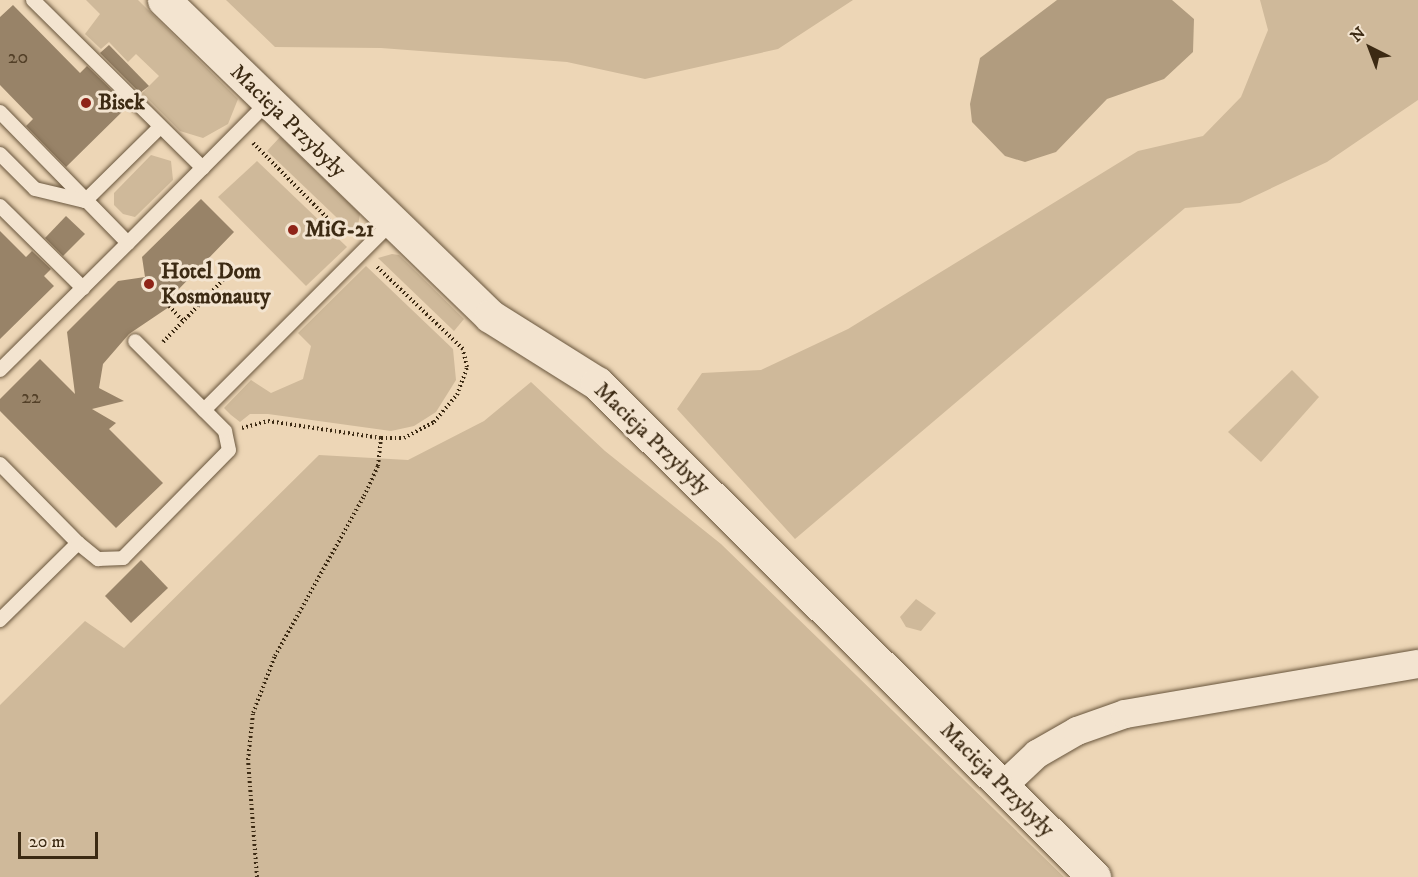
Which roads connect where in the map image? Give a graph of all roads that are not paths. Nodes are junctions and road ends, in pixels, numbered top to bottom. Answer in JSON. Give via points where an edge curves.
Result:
{"nodes":[{"id":1,"x":33,"y":0,"type":"edge"},
{"id":2,"x":164,"y":0,"type":"edge"},
{"id":3,"x":268,"y":102,"type":"junction"},
{"id":4,"x":0,"y":112,"type":"edge"},
{"id":5,"x":159,"y":128,"type":"junction"},
{"id":6,"x":0,"y":154,"type":"edge"},
{"id":7,"x":203,"y":168,"type":"junction"},
{"id":8,"x":85,"y":201,"type":"junction"},
{"id":9,"x":0,"y":206,"type":"edge"},
{"id":10,"x":390,"y":224,"type":"junction"},
{"id":11,"x":128,"y":243,"type":"junction"},
{"id":12,"x":83,"y":288,"type":"junction"},
{"id":13,"x":135,"y":341,"type":"dead end"},
{"id":14,"x":0,"y":370,"type":"edge"},
{"id":15,"x":204,"y":410,"type":"junction"},
{"id":16,"x":0,"y":464,"type":"edge"},
{"id":17,"x":78,"y":543,"type":"junction"},
{"id":18,"x":0,"y":620,"type":"edge"},
{"id":19,"x":1418,"y":664,"type":"edge"},
{"id":20,"x":1003,"y":786,"type":"junction"},
{"id":21,"x":1094,"y":877,"type":"edge"}],
"edges":[{"from":1,"to":5,"type":"lane"},
{"from":2,"to":3,"type":"street","name":"Macieja Przybyły"},
{"from":3,"to":7,"type":"lane"},
{"from":3,"to":10,"type":"street","name":"Macieja Przybyły"},
{"from":4,"to":8,"type":"lane"},
{"from":5,"to":7,"type":"lane"},
{"from":5,"to":8,"type":"lane"},
{"from":6,"to":8,"type":"lane","via":[[35,189]]},
{"from":7,"to":11,"type":"lane"},
{"from":8,"to":11,"type":"lane"},
{"from":9,"to":12,"type":"lane"},
{"from":10,"to":15,"type":"lane"},
{"from":10,"to":20,"type":"street","name":"Macieja Przybyły","via":[[490,316],[597,383]]},
{"from":11,"to":12,"type":"lane"},
{"from":12,"to":14,"type":"lane"},
{"from":13,"to":15,"type":"lane"},
{"from":15,"to":17,"type":"lane","via":[[225,430],[229,450],[217,466],[123,558],[98,559]]},
{"from":16,"to":17,"type":"lane"},
{"from":17,"to":18,"type":"lane"},
{"from":19,"to":20,"type":"street","via":[[1125,714],[1077,731],[1037,754]]},
{"from":20,"to":21,"type":"street","name":"Macieja Przybyły"}]}
